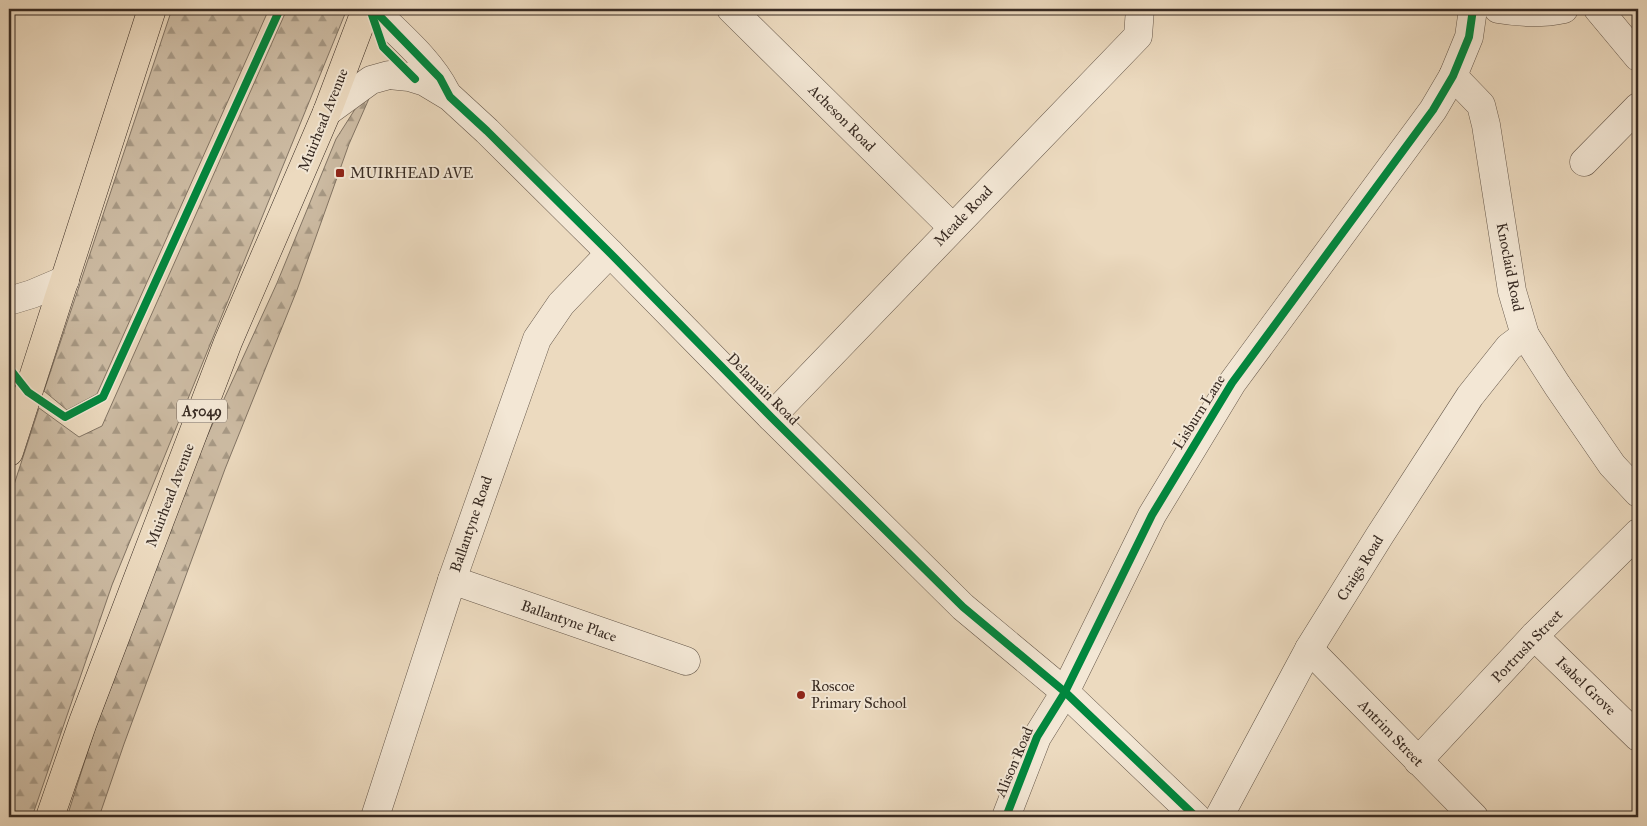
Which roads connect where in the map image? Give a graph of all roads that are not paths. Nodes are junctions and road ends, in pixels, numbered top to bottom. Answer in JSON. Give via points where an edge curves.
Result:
{"nodes":[{"id":1,"x":152,"y":9,"type":"edge"},
{"id":2,"x":366,"y":9,"type":"edge"},
{"id":3,"x":373,"y":9,"type":"edge"},
{"id":4,"x":731,"y":9,"type":"edge"},
{"id":5,"x":1140,"y":9,"type":"edge"},
{"id":6,"x":1473,"y":9,"type":"edge"},
{"id":7,"x":1498,"y":9,"type":"edge"},
{"id":8,"x":1564,"y":9,"type":"edge"},
{"id":9,"x":1598,"y":9,"type":"edge"},
{"id":10,"x":1638,"y":57,"type":"edge"},
{"id":11,"x":1453,"y":76,"type":"junction"},
{"id":12,"x":450,"y":98,"type":"junction"},
{"id":13,"x":1638,"y":107,"type":"edge"},
{"id":14,"x":327,"y":112,"type":"junction"},
{"id":15,"x":1584,"y":162,"type":"dead end"},
{"id":16,"x":952,"y":228,"type":"junction"},
{"id":17,"x":610,"y":253,"type":"junction"},
{"id":18,"x":65,"y":280,"type":"junction"},
{"id":19,"x":9,"y":301,"type":"edge"},
{"id":20,"x":1526,"y":336,"type":"junction"},
{"id":21,"x":771,"y":417,"type":"junction"},
{"id":22,"x":9,"y":452,"type":"edge"},
{"id":23,"x":1638,"y":493,"type":"edge"},
{"id":24,"x":1638,"y":533,"type":"edge"},
{"id":25,"x":452,"y":580,"type":"junction"},
{"id":26,"x":1534,"y":636,"type":"junction"},
{"id":27,"x":1309,"y":649,"type":"junction"},
{"id":28,"x":686,"y":661,"type":"dead end"},
{"id":29,"x":1064,"y":692,"type":"junction"},
{"id":30,"x":1638,"y":737,"type":"edge"},
{"id":31,"x":1418,"y":761,"type":"junction"},
{"id":32,"x":50,"y":817,"type":"edge"},
{"id":33,"x":375,"y":817,"type":"edge"},
{"id":34,"x":1006,"y":817,"type":"edge"},
{"id":35,"x":1196,"y":817,"type":"edge"},
{"id":36,"x":1218,"y":817,"type":"edge"},
{"id":37,"x":1474,"y":817,"type":"edge"}],
"edges":[{"from":1,"to":18,"type":"highway"},
{"from":2,"to":14,"type":"highway","name":"Muirhead Avenue","number":"A5049"},
{"from":3,"to":12,"type":"street","via":[[440,78]]},
{"from":4,"to":16,"type":"street","name":"Acheson Road"},
{"from":5,"to":16,"type":"street","name":"Meade Road","via":[[1138,36]]},
{"from":6,"to":11,"type":"street","name":"Lisburn Lane","via":[[1469,37]]},
{"from":7,"to":8,"type":"street","via":[[1545,13]]},
{"from":9,"to":10,"type":"street"},
{"from":11,"to":20,"type":"street","name":"Knoclaid Road","via":[[1481,105],[1512,291]]},
{"from":11,"to":29,"type":"street","name":"Lisburn Lane","via":[[1433,110],[1232,383],[1152,515]]},
{"from":12,"to":14,"type":"street","via":[[425,82],[389,75],[371,80]]},
{"from":12,"to":17,"type":"street","name":"Delamain Road"},
{"from":13,"to":15,"type":"street"},
{"from":14,"to":32,"type":"highway","name":"Muirhead Avenue","number":"A5049","via":[[228,342]]},
{"from":16,"to":21,"type":"street","name":"Meade Road"},
{"from":17,"to":21,"type":"street","name":"Delamain Road"},
{"from":17,"to":25,"type":"street","name":"Ballantyne Road","via":[[561,304],[537,339]]},
{"from":18,"to":19,"type":"street"},
{"from":18,"to":22,"type":"highway"},
{"from":20,"to":23,"type":"street","name":"Knoclaid Road","via":[[1612,465]]},
{"from":20,"to":27,"type":"street","name":"Craigs Road","via":[[1508,347],[1470,396]]},
{"from":21,"to":29,"type":"street","name":"Delamain Road","via":[[963,607]]},
{"from":24,"to":26,"type":"street","name":"Portrush Street"},
{"from":25,"to":28,"type":"street","name":"Ballantyne Place"},
{"from":25,"to":33,"type":"street","name":"Ballantyne Road"},
{"from":26,"to":30,"type":"street","name":"Isabel Grove"},
{"from":26,"to":31,"type":"street","name":"Portrush Street"},
{"from":27,"to":31,"type":"street","name":"Antrim Street"},
{"from":27,"to":36,"type":"street","name":"Craigs Road"},
{"from":29,"to":34,"type":"street","name":"Alison Road","via":[[1037,737]]},
{"from":29,"to":35,"type":"street"},
{"from":31,"to":37,"type":"street","name":"Antrim Street"}]}
